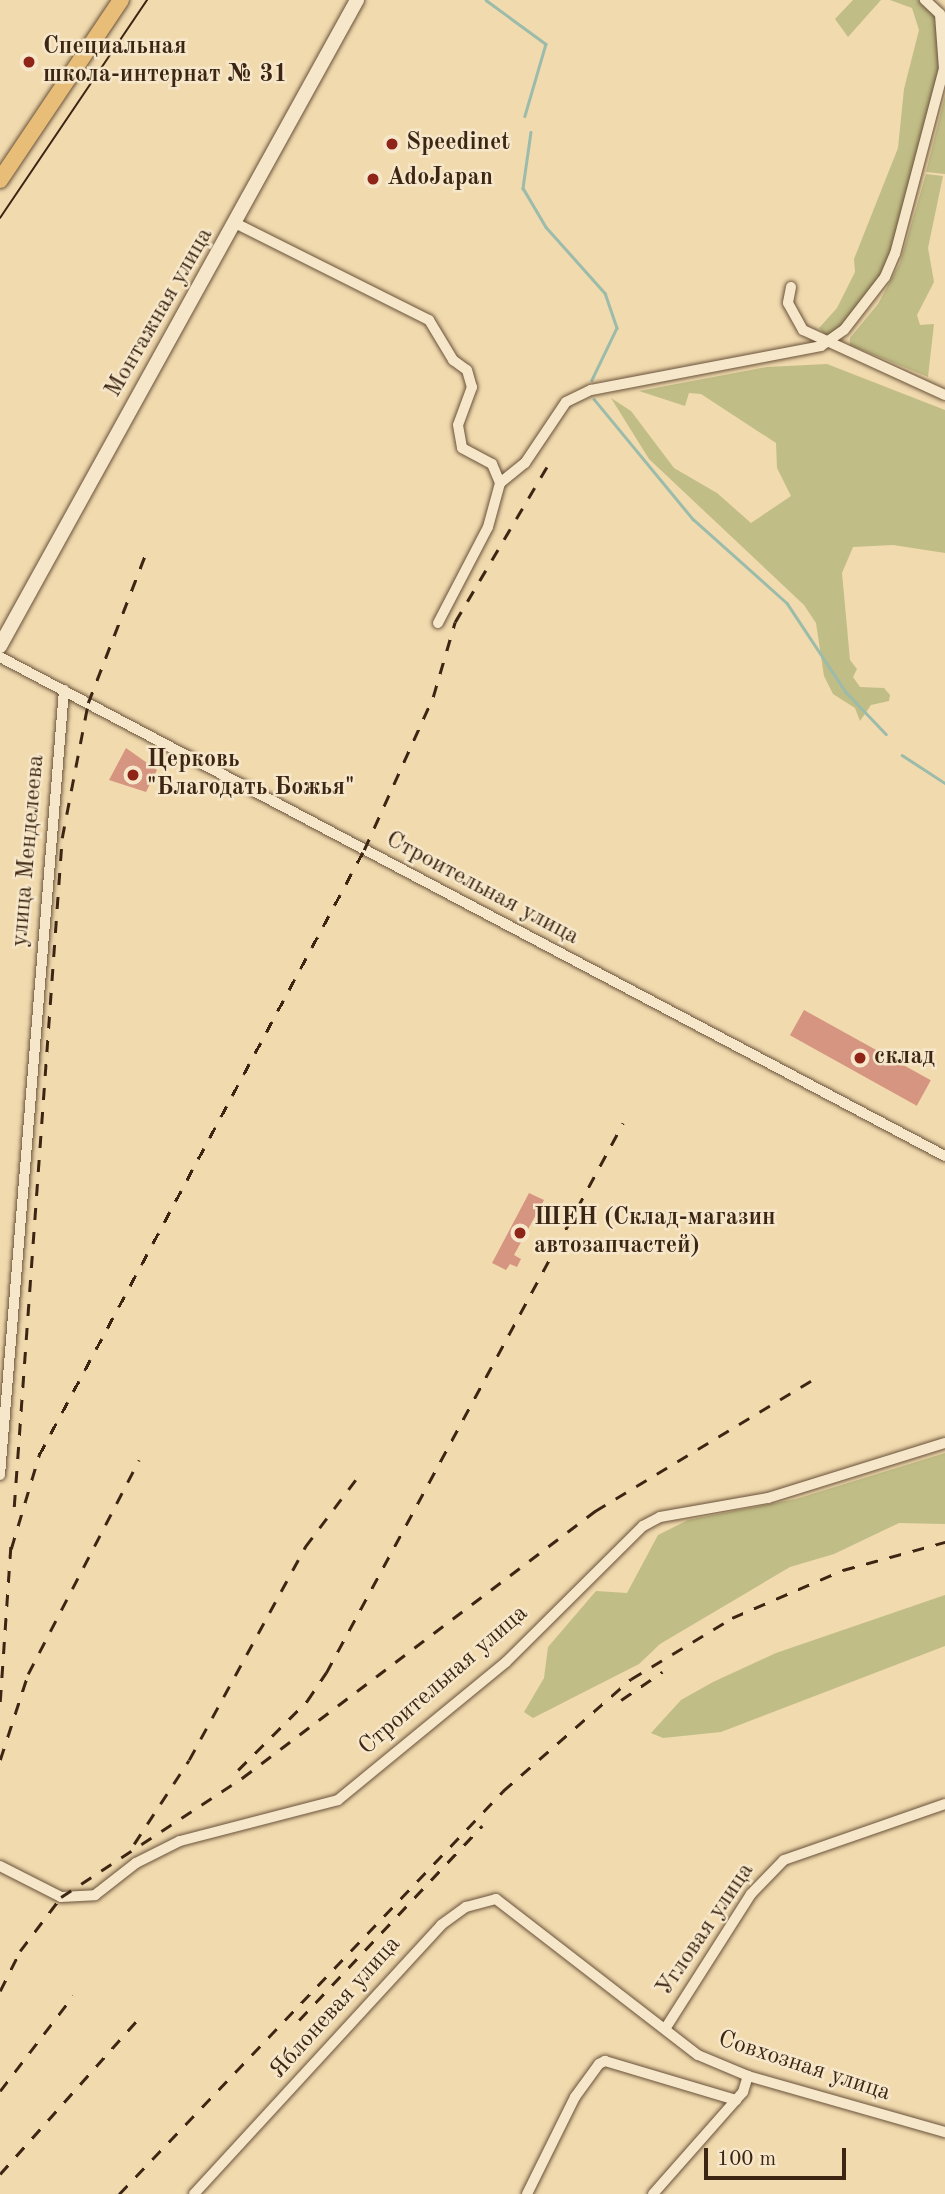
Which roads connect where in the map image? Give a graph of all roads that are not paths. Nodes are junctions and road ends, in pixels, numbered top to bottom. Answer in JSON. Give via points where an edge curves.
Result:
{"nodes":[{"id":1,"x":121,"y":0,"type":"edge"},
{"id":2,"x":357,"y":0,"type":"edge"},
{"id":3,"x":925,"y":0,"type":"edge"},
{"id":4,"x":0,"y":180,"type":"edge"},
{"id":5,"x":237,"y":224,"type":"junction"},
{"id":6,"x":791,"y":287,"type":"dead end"},
{"id":7,"x":825,"y":344,"type":"junction"},
{"id":8,"x":945,"y":395,"type":"edge"},
{"id":9,"x":500,"y":483,"type":"junction"},
{"id":10,"x":438,"y":623,"type":"dead end"},
{"id":11,"x":0,"y":646,"type":"edge"},
{"id":12,"x":0,"y":657,"type":"edge"},
{"id":13,"x":64,"y":690,"type":"junction"},
{"id":14,"x":945,"y":1156,"type":"edge"},
{"id":15,"x":4,"y":1374,"type":"edge"},
{"id":16,"x":945,"y":1443,"type":"edge"},
{"id":17,"x":0,"y":1475,"type":"edge"},
{"id":18,"x":945,"y":1804,"type":"edge"},
{"id":19,"x":0,"y":1866,"type":"edge"},
{"id":20,"x":526,"y":1922,"type":"joint"},
{"id":21,"x":665,"y":2029,"type":"junction"},
{"id":22,"x":748,"y":2076,"type":"junction"},
{"id":23,"x":736,"y":2100,"type":"junction"},
{"id":24,"x":945,"y":2133,"type":"edge"},
{"id":25,"x":194,"y":2194,"type":"edge"},
{"id":26,"x":527,"y":2194,"type":"edge"},
{"id":27,"x":653,"y":2194,"type":"edge"}],
"edges":[{"from":1,"to":4,"type":"main road"},
{"from":2,"to":5,"type":"street","name":"Монтажная улица"},
{"from":3,"to":7,"type":"street","via":[[940,14],[944,68],[895,254],[885,277],[844,330]]},
{"from":5,"to":9,"type":"street","via":[[429,320],[453,360],[467,370],[472,387],[458,425],[462,449],[492,464]]},
{"from":5,"to":11,"type":"street","name":"Монтажная улица"},
{"from":6,"to":7,"type":"street","via":[[788,303],[803,330]]},
{"from":7,"to":8,"type":"street"},
{"from":7,"to":9,"type":"street","via":[[578,395],[566,402],[525,463]]},
{"from":9,"to":10,"type":"street","via":[[488,527]]},
{"from":12,"to":13,"type":"street","name":"Строительная улица"},
{"from":13,"to":14,"type":"street","name":"Строительная улица"},
{"from":13,"to":15,"type":"street","name":"улица Менделеева"},
{"from":15,"to":17,"type":"street","name":"улица Менделеева"},
{"from":16,"to":19,"type":"street","name":"Строительная улица","via":[[768,1497],[660,1517],[643,1526],[506,1662],[338,1800],[180,1841],[136,1863],[94,1895],[61,1897]]},
{"from":18,"to":21,"type":"street","name":"Угловая улица","via":[[784,1860],[751,1895]]},
{"from":20,"to":21,"type":"street","name":"Совхозная улица"},
{"from":20,"to":25,"type":"street","name":"Яблоневая улица","via":[[496,1899],[466,1907],[441,1924]]},
{"from":21,"to":22,"type":"street","name":"Совхозная улица","via":[[698,2055]]},
{"from":22,"to":23,"type":"street"},
{"from":22,"to":24,"type":"street","name":"Совхозная улица"},
{"from":23,"to":26,"type":"street","via":[[599,2064],[575,2097]]},
{"from":23,"to":27,"type":"street"}]}
